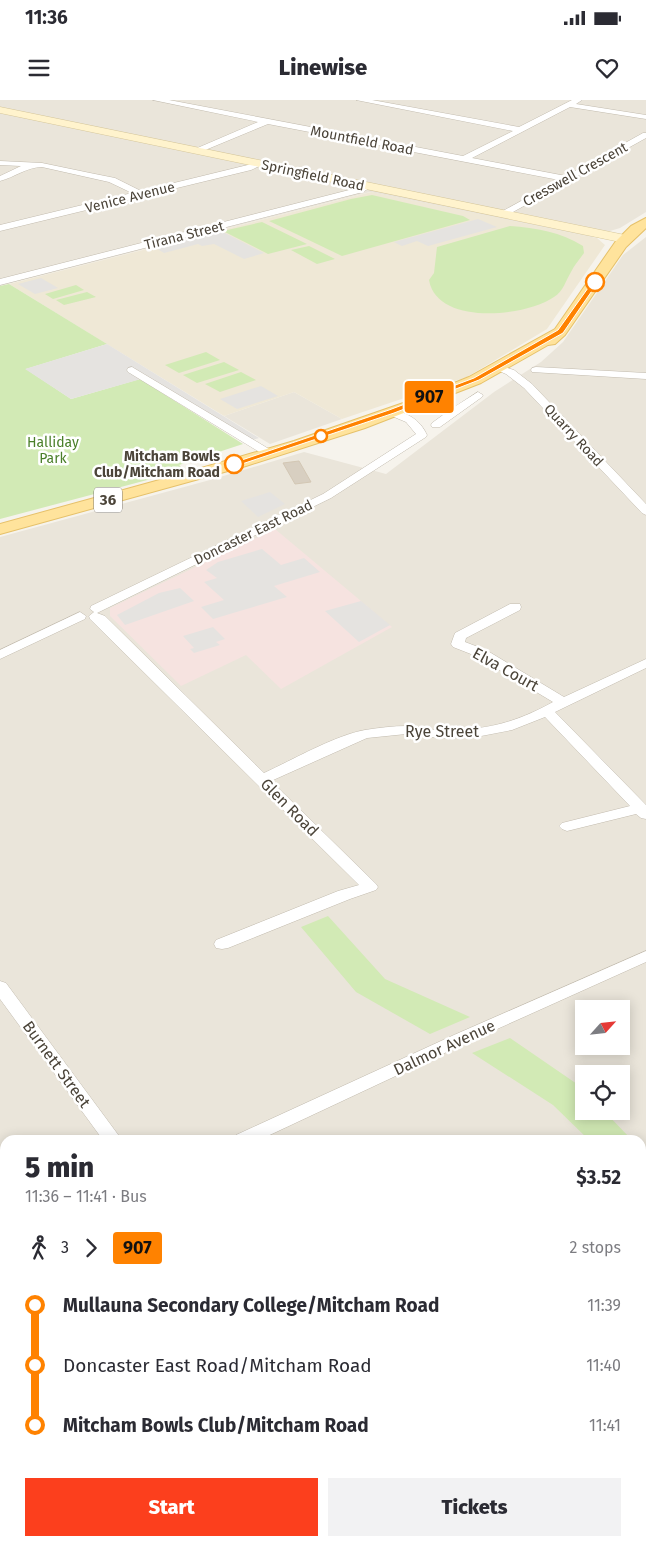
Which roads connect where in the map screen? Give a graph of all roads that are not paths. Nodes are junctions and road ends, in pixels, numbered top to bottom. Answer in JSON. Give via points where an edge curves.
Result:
{"nodes":[{"id":1,"x":157,"y":100,"type":"edge"},
{"id":2,"x":360,"y":100,"type":"edge"},
{"id":3,"x":578,"y":100,"type":"edge"},
{"id":4,"x":215,"y":103,"type":"dead end"},
{"id":5,"x":570,"y":105,"type":"junction"},
{"id":6,"x":201,"y":108,"type":"junction"},
{"id":7,"x":0,"y":110,"type":"edge"},
{"id":8,"x":646,"y":118,"type":"edge"},
{"id":9,"x":267,"y":122,"type":"junction"},
{"id":10,"x":522,"y":130,"type":"junction"},
{"id":11,"x":646,"y":135,"type":"edge"},
{"id":12,"x":198,"y":151,"type":"junction"},
{"id":13,"x":464,"y":159,"type":"junction"},
{"id":14,"x":0,"y":163,"type":"edge"},
{"id":15,"x":260,"y":164,"type":"junction"},
{"id":16,"x":29,"y":165,"type":"junction"},
{"id":17,"x":0,"y":179,"type":"edge"},
{"id":18,"x":567,"y":179,"type":"junction"},
{"id":19,"x":368,"y":186,"type":"junction"},
{"id":20,"x":140,"y":194,"type":"junction"},
{"id":21,"x":504,"y":214,"type":"junction"},
{"id":22,"x":646,"y":222,"type":"edge"},
{"id":23,"x":0,"y":228,"type":"edge"},
{"id":24,"x":625,"y":239,"type":"junction"},
{"id":25,"x":0,"y":282,"type":"edge"},
{"id":26,"x":132,"y":370,"type":"dead end"},
{"id":27,"x":503,"y":370,"type":"junction"},
{"id":28,"x":536,"y":370,"type":"dead end"},
{"id":29,"x":646,"y":376,"type":"edge"},
{"id":30,"x":478,"y":395,"type":"dead end"},
{"id":31,"x":434,"y":401,"type":"junction"},
{"id":32,"x":391,"y":412,"type":"junction"},
{"id":33,"x":453,"y":412,"type":"junction"},
{"id":34,"x":436,"y":425,"type":"dead end"},
{"id":35,"x":270,"y":454,"type":"junction"},
{"id":36,"x":646,"y":511,"type":"edge"},
{"id":37,"x":0,"y":529,"type":"edge"},
{"id":38,"x":516,"y":606,"type":"dead end"},
{"id":39,"x":95,"y":613,"type":"junction"},
{"id":40,"x":0,"y":655,"type":"edge"},
{"id":41,"x":646,"y":663,"type":"edge"},
{"id":42,"x":562,"y":702,"type":"junction"},
{"id":43,"x":548,"y":711,"type":"junction"},
{"id":44,"x":263,"y":780,"type":"junction"},
{"id":45,"x":643,"y":811,"type":"edge"},
{"id":46,"x":567,"y":826,"type":"dead end"},
{"id":47,"x":222,"y":944,"type":"dead end"},
{"id":48,"x":646,"y":956,"type":"edge"},
{"id":49,"x":0,"y":987,"type":"edge"},
{"id":50,"x":109,"y":1135,"type":"edge"},
{"id":51,"x":253,"y":1135,"type":"edge"}],
"edges":[{"from":1,"to":6,"type":"street","name":"Mountfield Road"},
{"from":2,"to":10,"type":"street"},
{"from":3,"to":5,"type":"street"},
{"from":4,"to":6,"type":"street"},
{"from":5,"to":8,"type":"street"},
{"from":5,"to":10,"type":"street"},
{"from":6,"to":9,"type":"street","name":"Mountfield Road"},
{"from":7,"to":12,"type":"main road","name":"Springfield Road"},
{"from":9,"to":12,"type":"street"},
{"from":9,"to":13,"type":"street","name":"Mountfield Road"},
{"from":10,"to":13,"type":"street"},
{"from":11,"to":18,"type":"street","name":"Cresswell Crescent"},
{"from":12,"to":15,"type":"main road","name":"Springfield Road"},
{"from":13,"to":18,"type":"street","name":"Mountfield Road"},
{"from":14,"to":16,"type":"street"},
{"from":15,"to":19,"type":"main road","name":"Springfield Road"},
{"from":15,"to":20,"type":"street","name":"Venice Avenue"},
{"from":16,"to":17,"type":"street"},
{"from":16,"to":20,"type":"street","via":[[112,180]]},
{"from":18,"to":21,"type":"street","name":"Cresswell Crescent"},
{"from":19,"to":21,"type":"main road","name":"Springfield Road"},
{"from":19,"to":25,"type":"street","name":"Tirana Street"},
{"from":20,"to":23,"type":"street","name":"Venice Avenue"},
{"from":21,"to":24,"type":"main road","name":"Springfield Road"},
{"from":22,"to":24,"type":"main road","number":"36"},
{"from":24,"to":27,"type":"main road","number":"36","via":[[560,332],[530,359]]},
{"from":26,"to":35,"type":"street"},
{"from":27,"to":31,"type":"main road","number":"36","via":[[477,388]]},
{"from":27,"to":32,"type":"main road","number":"36"},
{"from":27,"to":36,"type":"street","name":"Quarry Road","via":[[528,386]]},
{"from":28,"to":29,"type":"street"},
{"from":30,"to":33,"type":"street"},
{"from":31,"to":32,"type":"main road","number":"36"},
{"from":31,"to":33,"type":"street","via":[[447,405]]},
{"from":32,"to":35,"type":"main road","number":"36"},
{"from":32,"to":39,"type":"street","name":"Doncaster East Road","via":[[393,418],[409,432],[405,444],[327,496]]},
{"from":33,"to":34,"type":"street"},
{"from":35,"to":37,"type":"main road","number":"36"},
{"from":38,"to":42,"type":"street","name":"Elva Court","via":[[460,636],[458,644],[481,653]]},
{"from":39,"to":40,"type":"street","via":[[89,618],[80,616]]},
{"from":39,"to":44,"type":"street","name":"Glen Road"},
{"from":41,"to":42,"type":"street","name":"Rye Street"},
{"from":42,"to":43,"type":"street","name":"Rye Street"},
{"from":43,"to":44,"type":"street","name":"Rye Street","via":[[507,727],[476,733],[440,734],[406,730],[365,734]]},
{"from":43,"to":45,"type":"street"},
{"from":44,"to":47,"type":"street","name":"Glen Road","via":[[370,887]]},
{"from":45,"to":46,"type":"street"},
{"from":48,"to":51,"type":"street","name":"Dalmor Avenue"},
{"from":49,"to":50,"type":"street","name":"Burnett Street"}]}
